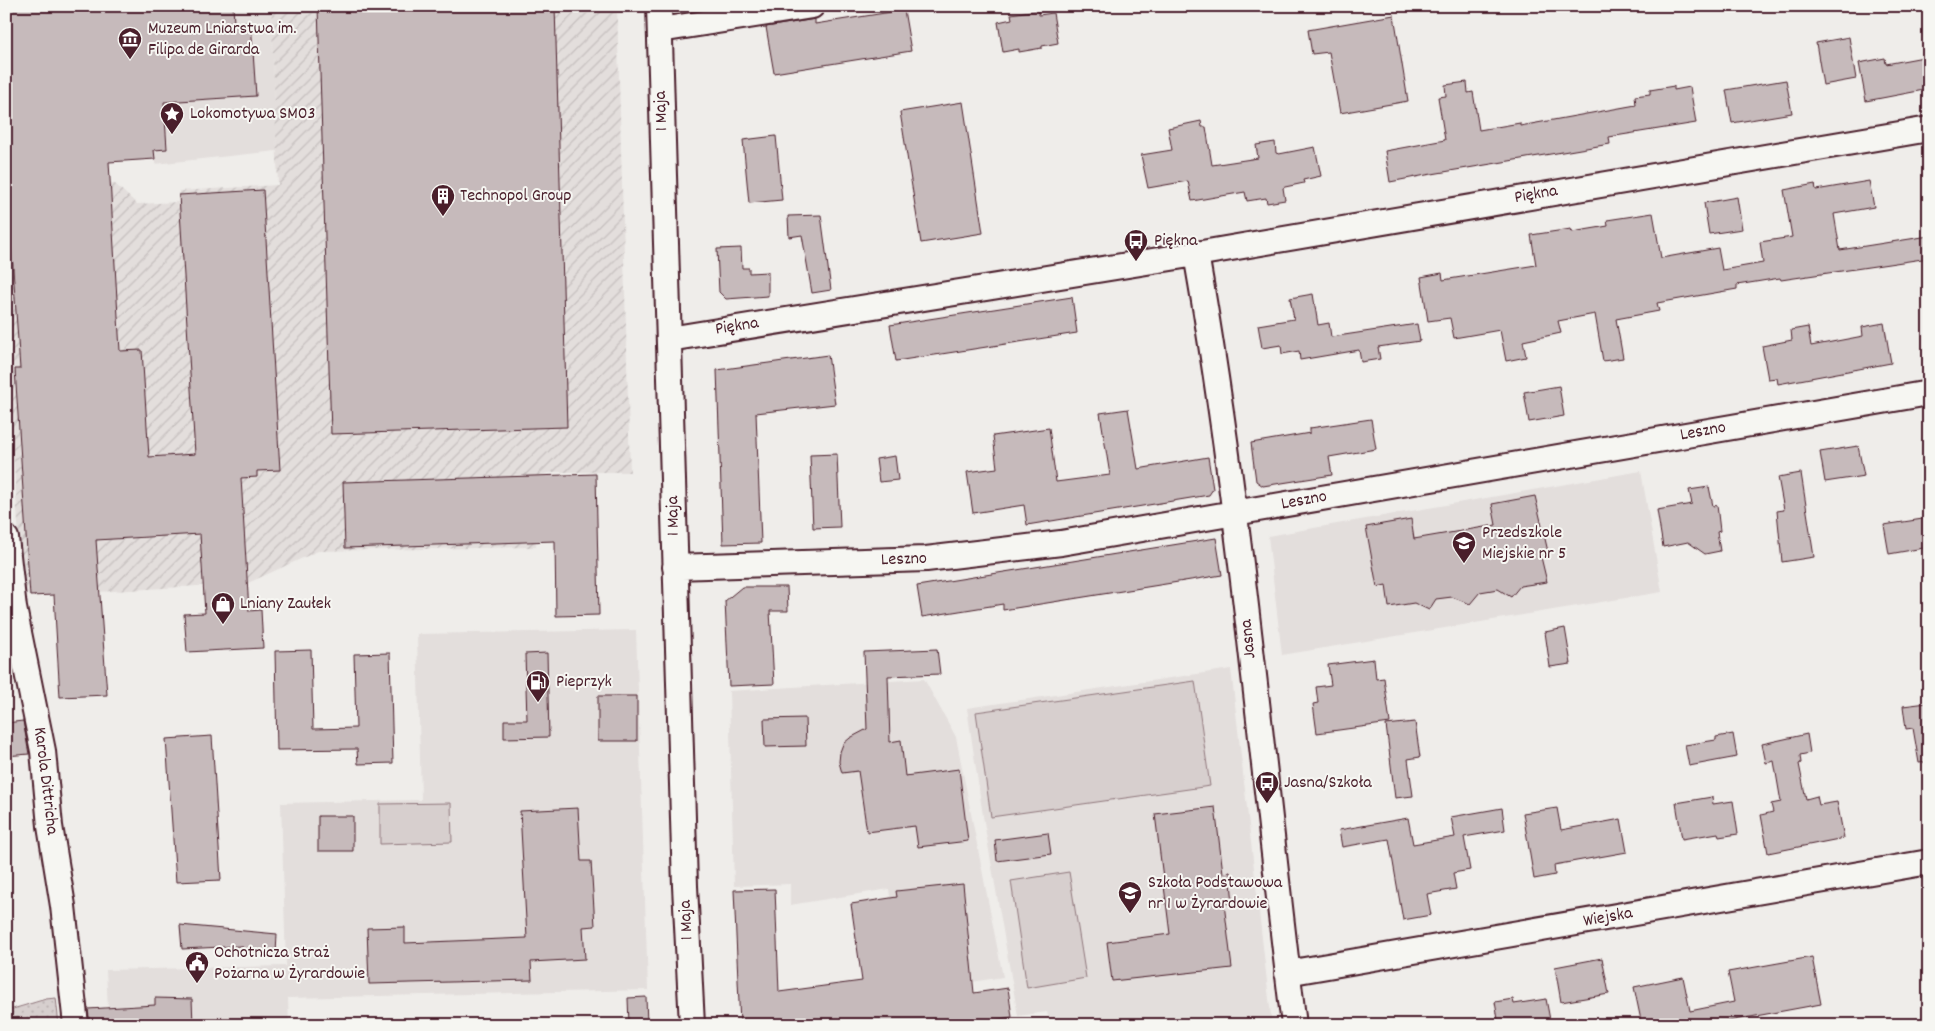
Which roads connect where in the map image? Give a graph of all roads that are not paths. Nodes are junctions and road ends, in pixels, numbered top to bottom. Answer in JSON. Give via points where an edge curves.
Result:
{"nodes":[{"id":1,"x":659,"y":6,"type":"edge"},
{"id":2,"x":812,"y":6,"type":"edge"},
{"id":3,"x":660,"y":30,"type":"junction"},
{"id":4,"x":1929,"y":129,"type":"edge"},
{"id":5,"x":1196,"y":254,"type":"junction"},
{"id":6,"x":669,"y":339,"type":"junction"},
{"id":7,"x":1929,"y":393,"type":"edge"},
{"id":8,"x":1235,"y":512,"type":"junction"},
{"id":9,"x":6,"y":538,"type":"edge"},
{"id":10,"x":675,"y":567,"type":"junction"},
{"id":11,"x":1929,"y":862,"type":"edge"},
{"id":12,"x":1287,"y":973,"type":"junction"},
{"id":13,"x":76,"y":1025,"type":"edge"},
{"id":14,"x":692,"y":1025,"type":"edge"},
{"id":15,"x":1294,"y":1025,"type":"edge"}],
"edges":[{"from":1,"to":3,"type":"street","name":"1 Maja"},
{"from":2,"to":3,"type":"street"},
{"from":3,"to":6,"type":"street","name":"1 Maja"},
{"from":4,"to":5,"type":"street","name":"Piękna"},
{"from":5,"to":6,"type":"street","name":"Piękna"},
{"from":5,"to":8,"type":"street","name":"Jasna"},
{"from":6,"to":10,"type":"street","name":"1 Maja"},
{"from":7,"to":8,"type":"street","name":"Leszno"},
{"from":8,"to":10,"type":"street","name":"Leszno","via":[[1060,543],[926,559]]},
{"from":8,"to":12,"type":"street","name":"Jasna"},
{"from":9,"to":13,"type":"street","name":"Karola Dittricha","via":[[14,608],[43,751]]},
{"from":10,"to":14,"type":"street","name":"1 Maja"},
{"from":11,"to":12,"type":"street","name":"Wiejska"},
{"from":12,"to":15,"type":"street","name":"Jasna"}]}
